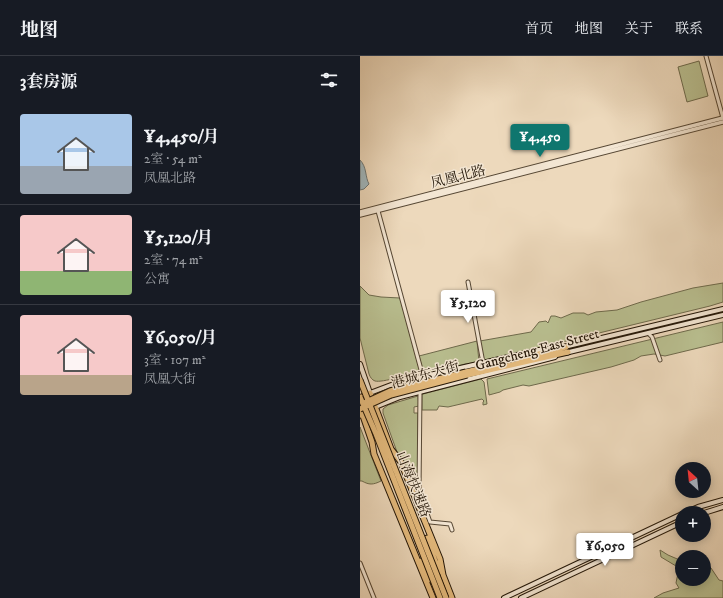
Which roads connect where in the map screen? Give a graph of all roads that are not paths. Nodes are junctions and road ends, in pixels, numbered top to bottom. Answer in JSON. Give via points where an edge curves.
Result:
{"nodes":[{"id":1,"x":706,"y":56,"type":"edge"},
{"id":2,"x":723,"y":118,"type":"edge"},
{"id":3,"x":723,"y":122,"type":"edge"},
{"id":4,"x":378,"y":210,"type":"junction"},
{"id":5,"x":360,"y":212,"type":"edge"},
{"id":6,"x":360,"y":215,"type":"edge"},
{"id":7,"x":468,"y":282,"type":"dead end"},
{"id":8,"x":723,"y":309,"type":"edge"},
{"id":9,"x":723,"y":315,"type":"edge"},
{"id":10,"x":648,"y":333,"type":"junction"},
{"id":11,"x":567,"y":349,"type":"junction"},
{"id":12,"x":660,"y":360,"type":"dead end"},
{"id":13,"x":483,"y":363,"type":"junction"},
{"id":14,"x":360,"y":364,"type":"edge"},
{"id":15,"x":467,"y":373,"type":"junction"},
{"id":16,"x":423,"y":377,"type":"junction"},
{"id":17,"x":360,"y":380,"type":"edge"},
{"id":18,"x":420,"y":391,"type":"junction"},
{"id":19,"x":370,"y":393,"type":"junction"},
{"id":20,"x":360,"y":397,"type":"edge"},
{"id":21,"x":360,"y":405,"type":"edge"},
{"id":22,"x":375,"y":407,"type":"junction"},
{"id":23,"x":361,"y":411,"type":"edge"},
{"id":24,"x":372,"y":442,"type":"junction"},
{"id":25,"x":391,"y":449,"type":"junction"},
{"id":26,"x":723,"y":500,"type":"edge"},
{"id":27,"x":702,"y":506,"type":"edge"},
{"id":28,"x":723,"y":507,"type":"edge"},
{"id":29,"x":711,"y":511,"type":"edge"},
{"id":30,"x":675,"y":517,"type":"edge"},
{"id":31,"x":675,"y":525,"type":"edge"},
{"id":32,"x":452,"y":530,"type":"dead end"},
{"id":33,"x":360,"y":563,"type":"edge"},
{"id":34,"x":436,"y":588,"type":"junction"},
{"id":35,"x":374,"y":598,"type":"edge"},
{"id":36,"x":433,"y":598,"type":"edge"},
{"id":37,"x":440,"y":598,"type":"edge"},
{"id":38,"x":446,"y":598,"type":"edge"},
{"id":39,"x":452,"y":598,"type":"edge"},
{"id":40,"x":504,"y":598,"type":"edge"},
{"id":41,"x":521,"y":598,"type":"edge"}],
"edges":[{"from":1,"to":2,"type":"street"},
{"from":2,"to":5,"type":"street","name":"凤凰北路"},
{"from":3,"to":4,"type":"street","name":"凤凰北路"},
{"from":4,"to":6,"type":"street","name":"凤凰北路"},
{"from":4,"to":16,"type":"street"},
{"from":7,"to":13,"type":"street"},
{"from":8,"to":11,"type":"main road","name":"Gangcheng East Street"},
{"from":9,"to":10,"type":"main road","name":"Gangcheng East Street"},
{"from":10,"to":11,"type":"main road","name":"Gangcheng East Street"},
{"from":10,"to":12,"type":"street","via":[[652,337]]},
{"from":11,"to":13,"type":"main road","name":"Gangcheng East Street","via":[[539,350]]},
{"from":11,"to":15,"type":"highway","name":"港城东大街"},
{"from":11,"to":18,"type":"main road","name":"Gangcheng East Street","via":[[553,358]]},
{"from":13,"to":16,"type":"main road","name":"Gangcheng East Street"},
{"from":14,"to":19,"type":"main road"},
{"from":15,"to":21,"type":"highway","name":"港城东大街","bridge":true,"via":[[390,391]]},
{"from":15,"to":23,"type":"highway","name":"港城东大街","bridge":true,"via":[[392,395]]},
{"from":16,"to":19,"type":"main road","name":"Gangcheng East Street","via":[[399,382]]},
{"from":17,"to":38,"type":"highway","name":"山海快速路","bridge":true},
{"from":18,"to":22,"type":"main road","name":"Gangcheng East Street"},
{"from":18,"to":32,"type":"street","via":[[420,494],[430,522],[450,524]]},
{"from":19,"to":20,"type":"highway"},
{"from":19,"to":22,"type":"highway"},
{"from":20,"to":34,"type":"highway","name":"山海快速路","bridge":true},
{"from":22,"to":23,"type":"main road","name":"Gangcheng East Street"},
{"from":22,"to":25,"type":"highway"},
{"from":23,"to":24,"type":"highway"},
{"from":24,"to":34,"type":"highway","bridge":true,"via":[[417,555]]},
{"from":24,"to":36,"type":"highway","via":[[374,454]]},
{"from":25,"to":38,"type":"highway","bridge":true,"via":[[436,560]]},
{"from":25,"to":39,"type":"highway","via":[[401,462],[440,559]]},
{"from":26,"to":27,"type":"main road"},
{"from":28,"to":29,"type":"main road"},
{"from":30,"to":40,"type":"main road"},
{"from":31,"to":41,"type":"main road"},
{"from":33,"to":35,"type":"street"},
{"from":34,"to":37,"type":"highway","name":"山海快速路","bridge":true}]}
